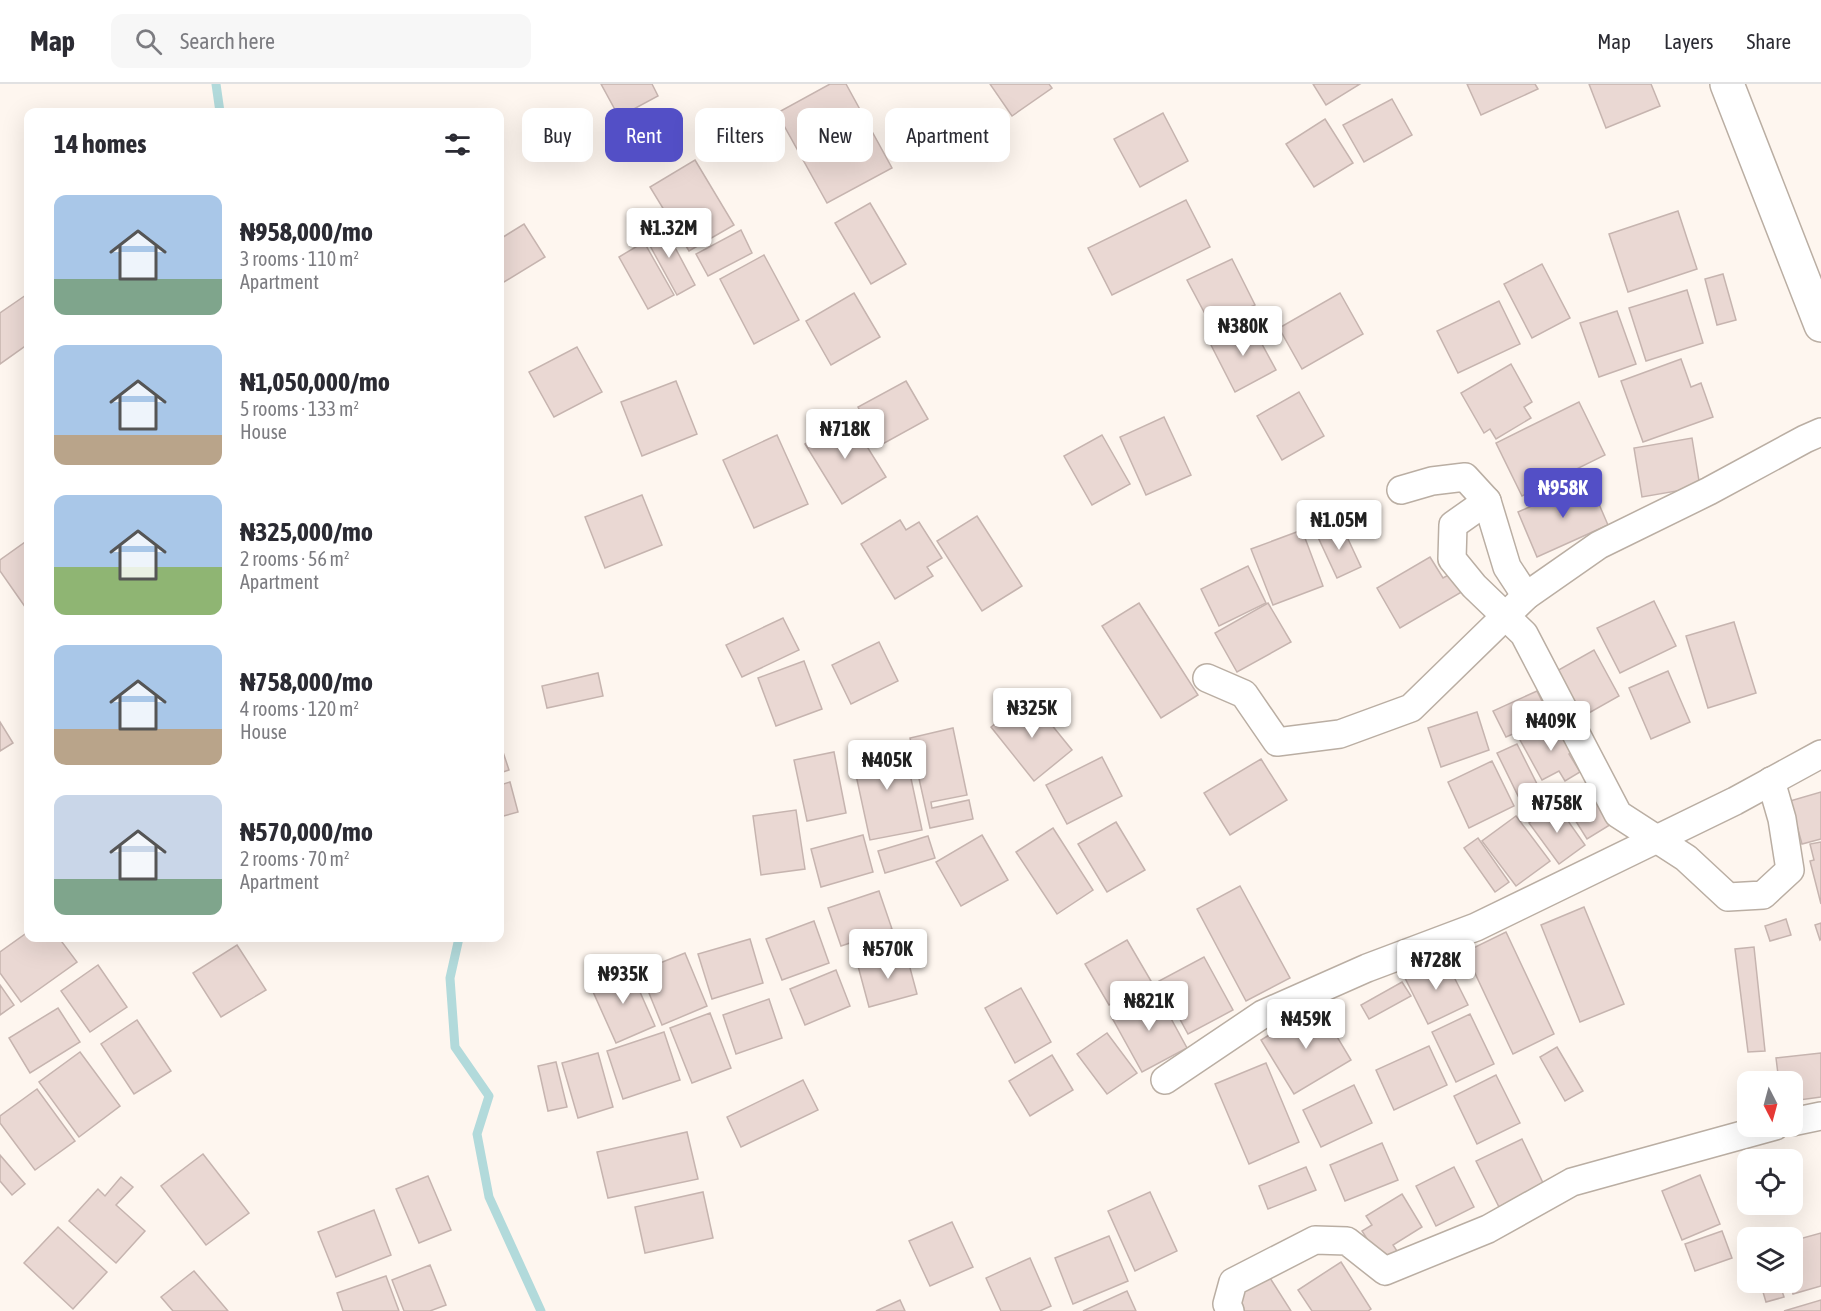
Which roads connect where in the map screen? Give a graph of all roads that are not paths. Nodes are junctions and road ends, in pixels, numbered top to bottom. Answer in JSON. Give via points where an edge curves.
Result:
{"nodes":[{"id":1,"x":1727,"y":84,"type":"edge"},
{"id":2,"x":1821,"y":325,"type":"edge"},
{"id":3,"x":1821,"y":432,"type":"edge"},
{"id":4,"x":1401,"y":490,"type":"dead end"},
{"id":5,"x":1487,"y":501,"type":"junction"},
{"id":6,"x":1527,"y":596,"type":"junction"},
{"id":7,"x":1505,"y":616,"type":"junction"},
{"id":8,"x":1207,"y":678,"type":"dead end"},
{"id":9,"x":1821,"y":754,"type":"edge"},
{"id":10,"x":1771,"y":781,"type":"junction"},
{"id":11,"x":1655,"y":838,"type":"junction"},
{"id":12,"x":1165,"y":1080,"type":"dead end"},
{"id":13,"x":1821,"y":1116,"type":"edge"},
{"id":14,"x":1803,"y":1120,"type":"edge"},
{"id":15,"x":1737,"y":1136,"type":"edge"},
{"id":16,"x":1230,"y":1311,"type":"edge"}],
"edges":[{"from":1,"to":2,"type":"street"},
{"from":3,"to":6,"type":"street","via":[[1599,545]]},
{"from":4,"to":5,"type":"street","via":[[1465,477]]},
{"from":5,"to":6,"type":"street","via":[[1507,567]]},
{"from":5,"to":7,"type":"street","via":[[1453,525],[1452,559]]},
{"from":6,"to":7,"type":"street"},
{"from":7,"to":8,"type":"street","via":[[1411,708],[1340,734],[1276,742],[1244,694]]},
{"from":7,"to":11,"type":"street","via":[[1524,634],[1618,814]]},
{"from":9,"to":10,"type":"street"},
{"from":10,"to":11,"type":"street"},
{"from":10,"to":11,"type":"street","via":[[1790,870],[1763,895],[1728,897],[1686,858]]},
{"from":11,"to":12,"type":"street","via":[[1476,927],[1357,972],[1263,1014]]},
{"from":13,"to":14,"type":"street"},
{"from":15,"to":16,"type":"street","via":[[1572,1182],[1488,1229],[1385,1271],[1347,1240],[1316,1240],[1233,1282],[1227,1304]]}]}
